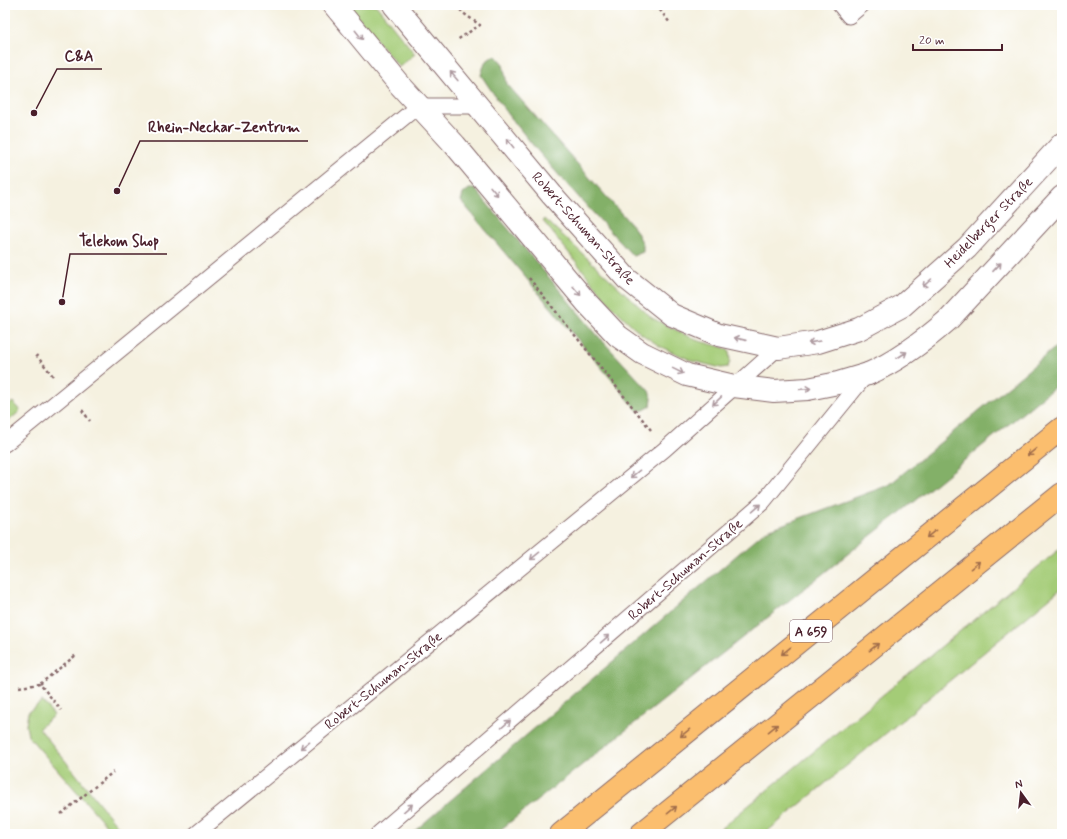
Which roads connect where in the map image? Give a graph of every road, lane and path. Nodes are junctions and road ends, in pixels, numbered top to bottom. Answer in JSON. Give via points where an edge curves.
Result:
{"nodes":[{"id":1,"x":334,"y":5,"type":"edge"},
{"id":2,"x":394,"y":5,"type":"edge"},
{"id":3,"x":456,"y":5,"type":"edge"},
{"id":4,"x":656,"y":5,"type":"edge"},
{"id":5,"x":862,"y":5,"type":"edge"},
{"id":6,"x":845,"y":10,"type":"edge"},
{"id":7,"x":670,"y":23,"type":"dead end"},
{"id":8,"x":480,"y":26,"type":"dead end"},
{"id":9,"x":418,"y":106,"type":"junction"},
{"id":10,"x":479,"y":106,"type":"junction"},
{"id":11,"x":1062,"y":144,"type":"edge"},
{"id":12,"x":1062,"y":197,"type":"edge"},
{"id":13,"x":778,"y":348,"type":"junction"},
{"id":14,"x":868,"y":374,"type":"junction"},
{"id":15,"x":734,"y":386,"type":"junction"},
{"id":16,"x":1062,"y":428,"type":"edge"},
{"id":17,"x":5,"y":444,"type":"edge"},
{"id":18,"x":1062,"y":494,"type":"edge"},
{"id":19,"x":76,"y":655,"type":"dead end"},
{"id":20,"x":40,"y":684,"type":"junction"},
{"id":21,"x":20,"y":687,"type":"dead end"},
{"id":22,"x":61,"y":710,"type":"dead end"},
{"id":23,"x":112,"y":772,"type":"dead end"},
{"id":24,"x":60,"y":814,"type":"dead end"},
{"id":25,"x":196,"y":834,"type":"edge"},
{"id":26,"x":378,"y":834,"type":"edge"},
{"id":27,"x":561,"y":834,"type":"edge"},
{"id":28,"x":641,"y":834,"type":"edge"}],
"edges":[{"from":1,"to":9,"type":"street","one_way":true},
{"from":10,"to":2,"type":"street","name":"Robert-Schuman-Straße","one_way":true},
{"from":3,"to":8,"type":"path"},
{"from":4,"to":7,"type":"path"},
{"from":5,"to":6,"type":"lane"},
{"from":9,"to":10,"type":"lane"},
{"from":9,"to":15,"type":"street","one_way":true,"via":[[455,145],[587,303],[618,336],[642,354],[687,375]]},
{"from":9,"to":17,"type":"lane"},
{"from":13,"to":10,"type":"street","name":"Robert-Schuman-Straße","one_way":true,"via":[[719,335],[672,315],[627,279],[552,195]]},
{"from":11,"to":13,"type":"street","name":"Heidelberger Straße","one_way":true,"via":[[967,248],[902,306],[859,329],[818,342]]},
{"from":14,"to":12,"type":"street","one_way":true,"via":[[911,350],[948,320]]},
{"from":13,"to":15,"type":"lane","name":"Robert-Schuman-Straße"},
{"from":15,"to":14,"type":"street","one_way":true,"via":[[774,391],[808,388]]},
{"from":26,"to":14,"type":"lane","name":"Robert-Schuman-Straße","one_way":true,"via":[[763,502]]},
{"from":15,"to":25,"type":"lane","name":"Robert-Schuman-Straße","one_way":true,"via":[[671,444]]},
{"from":16,"to":27,"type":"highway","number":"A 659","one_way":true},
{"from":28,"to":18,"type":"highway","one_way":true},
{"from":19,"to":20,"type":"path"},
{"from":20,"to":21,"type":"path"},
{"from":20,"to":22,"type":"path"},
{"from":23,"to":24,"type":"path"}]}
